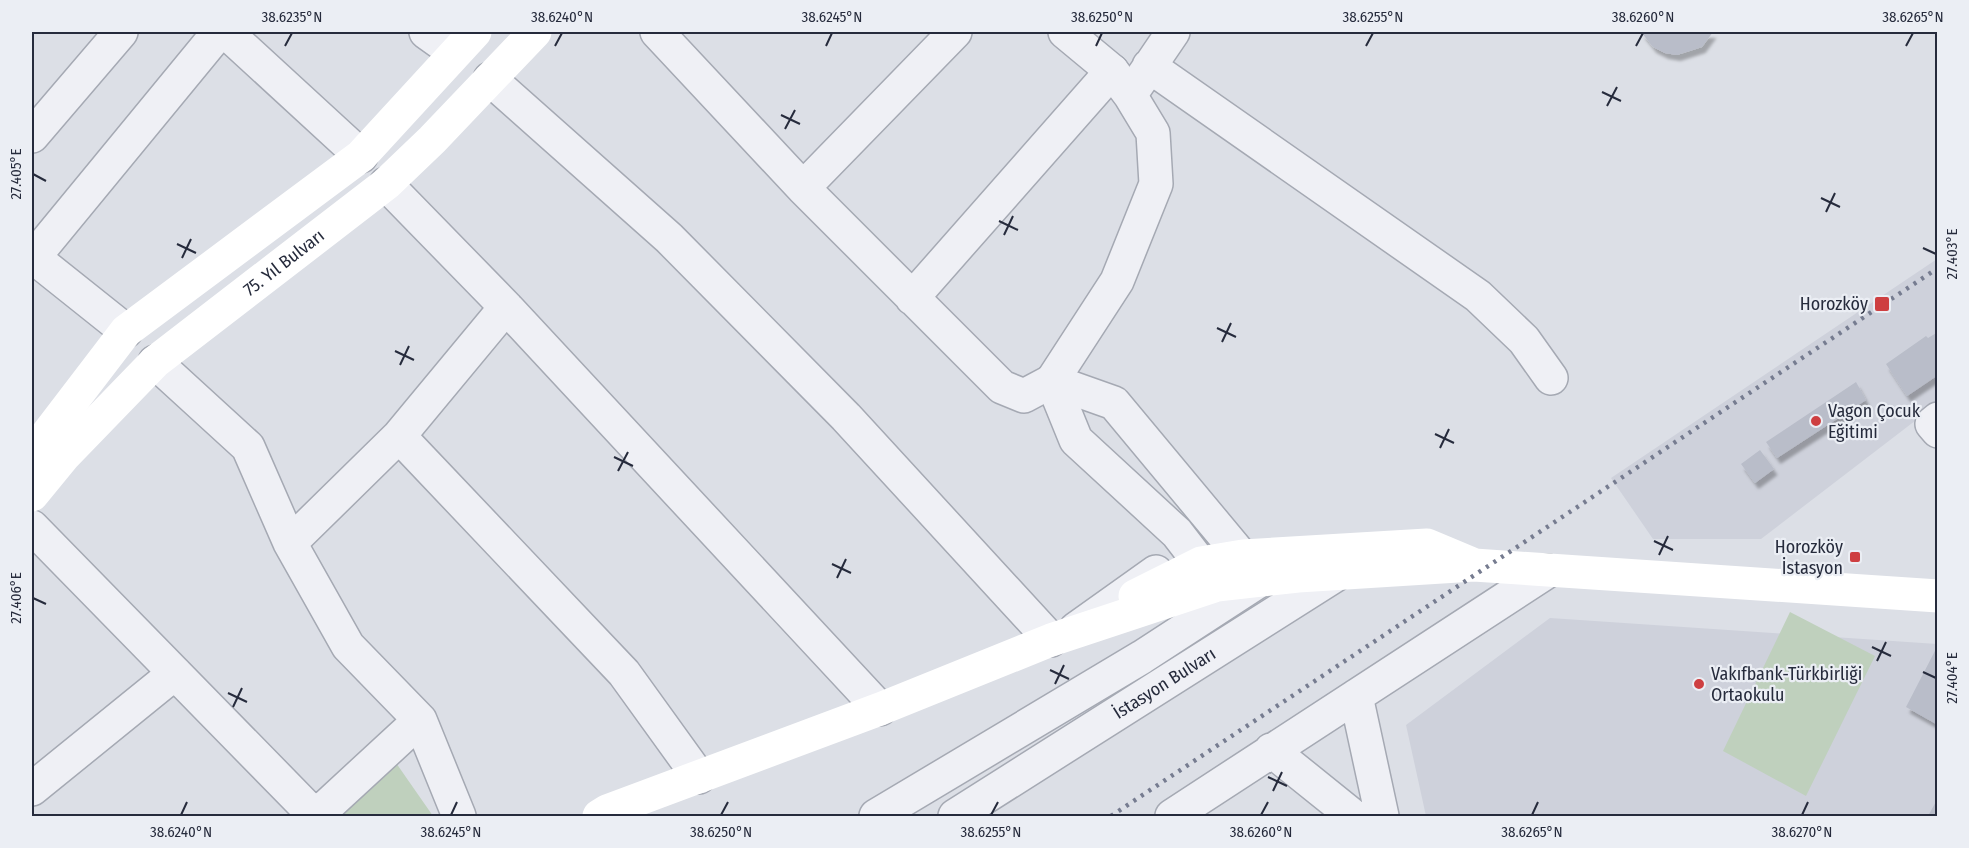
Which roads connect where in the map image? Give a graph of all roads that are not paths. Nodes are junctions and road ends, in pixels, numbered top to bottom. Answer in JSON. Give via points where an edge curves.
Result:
{"nodes":[{"id":1,"x":121,"y":32,"type":"edge"},
{"id":2,"x":219,"y":32,"type":"edge"},
{"id":3,"x":226,"y":32,"type":"edge"},
{"id":4,"x":426,"y":32,"type":"edge"},
{"id":5,"x":535,"y":32,"type":"edge"},
{"id":6,"x":657,"y":32,"type":"edge"},
{"id":7,"x":955,"y":32,"type":"edge"},
{"id":8,"x":1065,"y":32,"type":"edge"},
{"id":9,"x":1173,"y":32,"type":"edge"},
{"id":10,"x":465,"y":42,"type":"edge"},
{"id":11,"x":1149,"y":66,"type":"junction"},
{"id":12,"x":490,"y":79,"type":"junction"},
{"id":13,"x":1121,"y":83,"type":"junction"},
{"id":14,"x":32,"y":136,"type":"edge"},
{"id":15,"x":361,"y":156,"type":"junction"},
{"id":16,"x":386,"y":184,"type":"junction"},
{"id":17,"x":803,"y":188,"type":"junction"},
{"id":18,"x":33,"y":256,"type":"edge"},
{"id":19,"x":912,"y":298,"type":"junction"},
{"id":20,"x":506,"y":307,"type":"junction"},
{"id":21,"x":126,"y":331,"type":"junction"},
{"id":22,"x":155,"y":362,"type":"junction"},
{"id":23,"x":1551,"y":378,"type":"dead end"},
{"id":24,"x":1052,"y":381,"type":"junction"},
{"id":25,"x":1938,"y":419,"type":"edge"},
{"id":26,"x":1938,"y":431,"type":"edge"},
{"id":27,"x":399,"y":436,"type":"junction"},
{"id":28,"x":32,"y":454,"type":"edge"},
{"id":29,"x":32,"y":495,"type":"edge"},
{"id":30,"x":32,"y":527,"type":"edge"},
{"id":31,"x":1177,"y":533,"type":"junction"},
{"id":32,"x":290,"y":543,"type":"junction"},
{"id":33,"x":1373,"y":549,"type":"junction"},
{"id":34,"x":1296,"y":554,"type":"joint"},
{"id":35,"x":1474,"y":565,"type":"junction"},
{"id":36,"x":1252,"y":568,"type":"junction"},
{"id":37,"x":1548,"y":571,"type":"junction"},
{"id":38,"x":1209,"y":574,"type":"junction"},
{"id":39,"x":1336,"y":574,"type":"junction"},
{"id":40,"x":1938,"y":596,"type":"edge"},
{"id":41,"x":1060,"y":637,"type":"junction"},
{"id":42,"x":175,"y":673,"type":"junction"},
{"id":43,"x":1356,"y":696,"type":"junction"},
{"id":44,"x":880,"y":709,"type":"junction"},
{"id":45,"x":420,"y":720,"type":"junction"},
{"id":46,"x":1271,"y":750,"type":"junction"},
{"id":47,"x":699,"y":777,"type":"junction"},
{"id":48,"x":32,"y":789,"type":"edge"},
{"id":49,"x":1179,"y":815,"type":"edge"},
{"id":50,"x":315,"y":816,"type":"edge"},
{"id":51,"x":459,"y":816,"type":"edge"},
{"id":52,"x":599,"y":816,"type":"edge"},
{"id":53,"x":876,"y":816,"type":"edge"},
{"id":54,"x":955,"y":816,"type":"edge"},
{"id":55,"x":1353,"y":816,"type":"edge"},
{"id":56,"x":1382,"y":816,"type":"edge"}],
"edges":[{"from":1,"to":14,"type":"street"},
{"from":2,"to":18,"type":"street"},
{"from":3,"to":15,"type":"street"},
{"from":4,"to":10,"type":"street"},
{"from":5,"to":12,"type":"main road","name":"75. Yıl Bulvarı"},
{"from":6,"to":17,"type":"street"},
{"from":7,"to":17,"type":"street"},
{"from":8,"to":13,"type":"street"},
{"from":9,"to":11,"type":"street"},
{"from":10,"to":15,"type":"main road"},
{"from":11,"to":13,"type":"street"},
{"from":11,"to":23,"type":"street","via":[[1478,296],[1524,340]]},
{"from":12,"to":16,"type":"main road","name":"75. Yıl Bulvarı"},
{"from":12,"to":41,"type":"street","via":[[669,238]]},
{"from":13,"to":19,"type":"street"},
{"from":13,"to":24,"type":"street","via":[[1153,134],[1156,184],[1117,281]]},
{"from":15,"to":21,"type":"main road"},
{"from":16,"to":20,"type":"street"},
{"from":16,"to":22,"type":"main road","name":"75. Yıl Bulvarı"},
{"from":17,"to":19,"type":"street"},
{"from":18,"to":21,"type":"street"},
{"from":19,"to":24,"type":"street","via":[[1002,387],[1024,396]]},
{"from":20,"to":27,"type":"street"},
{"from":20,"to":44,"type":"street"},
{"from":21,"to":28,"type":"main road"},
{"from":22,"to":29,"type":"main road","name":"75. Yıl Bulvarı"},
{"from":22,"to":32,"type":"street","via":[[248,447]]},
{"from":24,"to":31,"type":"street","via":[[1076,440]]},
{"from":24,"to":36,"type":"street","via":[[1114,403]]},
{"from":25,"to":26,"type":"street","via":[[1932,424]]},
{"from":27,"to":32,"type":"street"},
{"from":27,"to":47,"type":"street","via":[[624,673]]},
{"from":30,"to":42,"type":"street"},
{"from":31,"to":38,"type":"street"},
{"from":31,"to":41,"type":"street","via":[[1172,561]]},
{"from":32,"to":45,"type":"street","via":[[348,646]]},
{"from":33,"to":34,"type":"main road"},
{"from":33,"to":35,"type":"main road","via":[[1427,545]]},
{"from":33,"to":39,"type":"street","name":"İstasyon Bulvarı"},
{"from":34,"to":36,"type":"street","name":"İstasyon Bulvarı"},
{"from":35,"to":37,"type":"main road"},
{"from":35,"to":39,"type":"main road"},
{"from":36,"to":38,"type":"main road"},
{"from":36,"to":39,"type":"main road"},
{"from":36,"to":53,"type":"street","name":"İstasyon Bulvarı","via":[[1142,657]]},
{"from":37,"to":40,"type":"main road"},
{"from":37,"to":43,"type":"street"},
{"from":38,"to":41,"type":"main road"},
{"from":39,"to":54,"type":"street","name":"İstasyon Bulvarı"},
{"from":41,"to":44,"type":"main road"},
{"from":42,"to":48,"type":"street"},
{"from":42,"to":50,"type":"street"},
{"from":43,"to":46,"type":"street"},
{"from":43,"to":56,"type":"street"},
{"from":44,"to":47,"type":"main road"},
{"from":45,"to":50,"type":"street"},
{"from":45,"to":51,"type":"street"},
{"from":46,"to":49,"type":"street"},
{"from":46,"to":55,"type":"street"},
{"from":47,"to":52,"type":"main road"}]}
